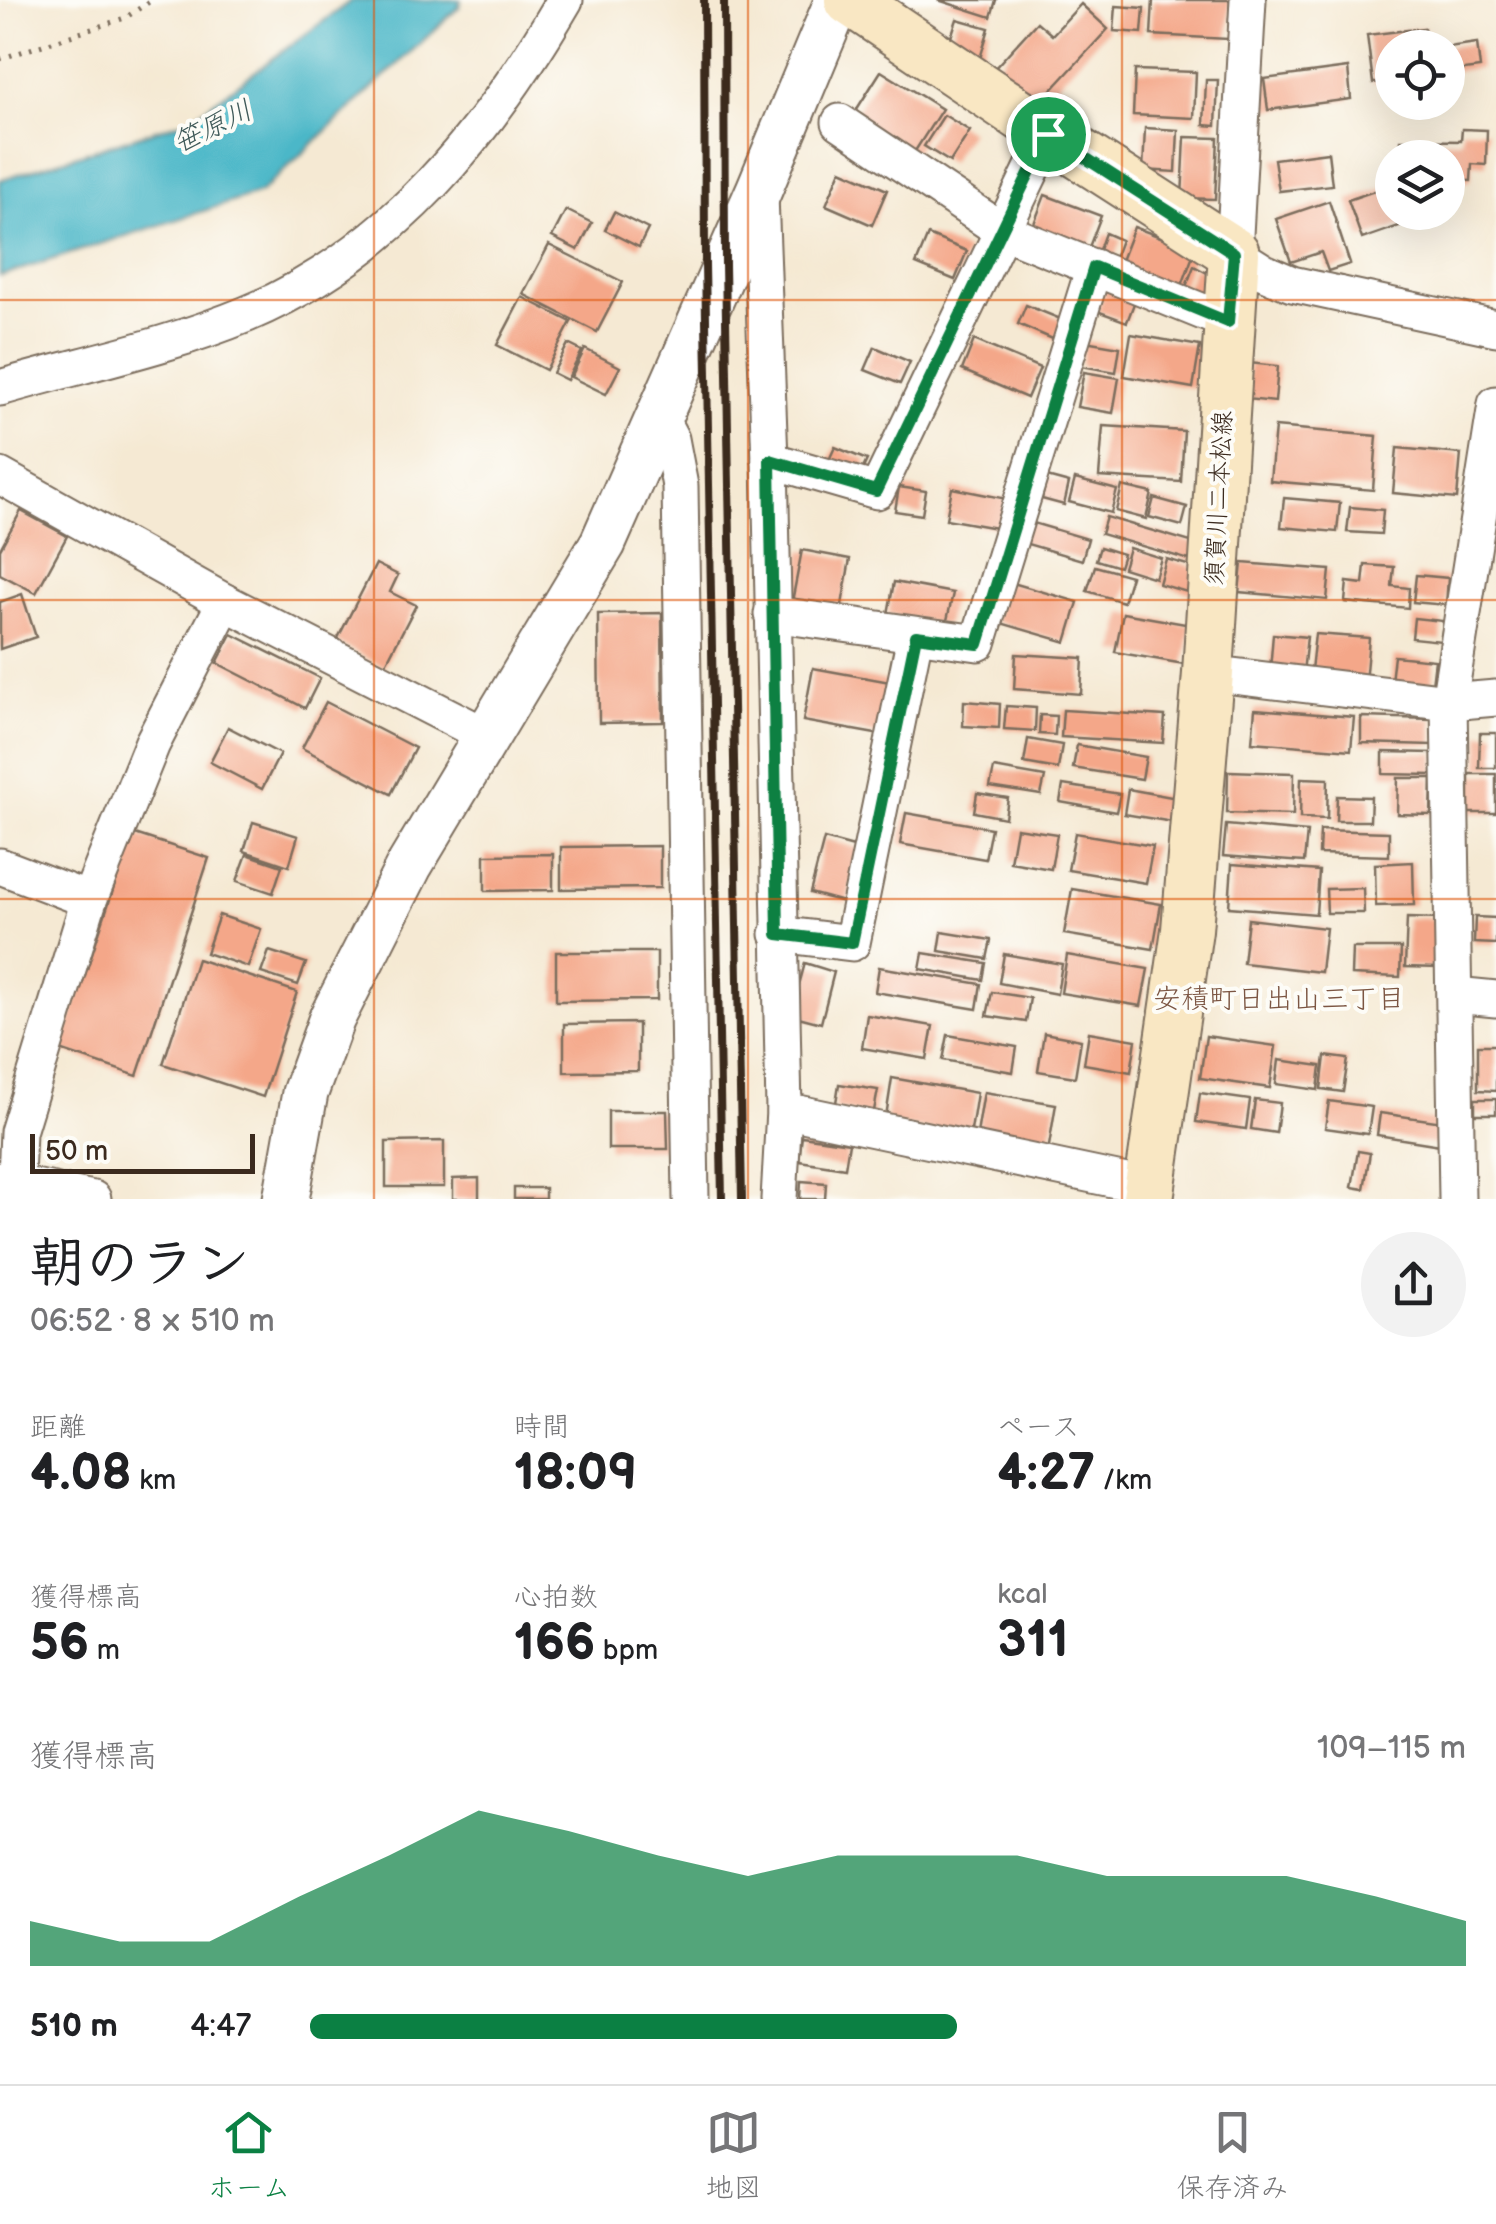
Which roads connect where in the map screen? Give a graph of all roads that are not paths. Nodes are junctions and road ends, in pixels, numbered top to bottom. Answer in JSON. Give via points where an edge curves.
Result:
{"nodes":[{"id":1,"x":565,"y":0,"type":"edge"},
{"id":2,"x":838,"y":0,"type":"edge"},
{"id":3,"x":850,"y":0,"type":"edge"},
{"id":4,"x":1248,"y":0,"type":"edge"},
{"id":5,"x":840,"y":122,"type":"dead end"},
{"id":6,"x":1048,"y":134,"type":"junction"},
{"id":7,"x":759,"y":190,"type":"junction"},
{"id":8,"x":1001,"y":230,"type":"junction"},
{"id":9,"x":1234,"y":253,"type":"junction"},
{"id":10,"x":1094,"y":267,"type":"junction"},
{"id":11,"x":1228,"y":322,"type":"junction"},
{"id":12,"x":1496,"y":328,"type":"edge"},
{"id":13,"x":0,"y":388,"type":"edge"},
{"id":14,"x":1496,"y":404,"type":"edge"},
{"id":15,"x":660,"y":418,"type":"junction"},
{"id":16,"x":770,"y":460,"type":"junction"},
{"id":17,"x":0,"y":476,"type":"edge"},
{"id":18,"x":225,"y":602,"type":"junction"},
{"id":19,"x":772,"y":614,"type":"junction"},
{"id":20,"x":916,"y":636,"type":"junction"},
{"id":21,"x":1208,"y":673,"type":"junction"},
{"id":22,"x":1496,"y":698,"type":"edge"},
{"id":23,"x":1450,"y":702,"type":"junction"},
{"id":24,"x":485,"y":735,"type":"junction"},
{"id":25,"x":0,"y":866,"type":"edge"},
{"id":26,"x":89,"y":900,"type":"junction"},
{"id":27,"x":778,"y":934,"type":"junction"},
{"id":28,"x":1455,"y":995,"type":"junction"},
{"id":29,"x":1496,"y":999,"type":"edge"},
{"id":30,"x":784,"y":1110,"type":"junction"},
{"id":31,"x":10,"y":1187,"type":"edge"},
{"id":32,"x":1149,"y":1193,"type":"edge"},
{"id":33,"x":93,"y":1199,"type":"edge"},
{"id":34,"x":286,"y":1199,"type":"edge"},
{"id":35,"x":692,"y":1199,"type":"edge"},
{"id":36,"x":779,"y":1199,"type":"edge"},
{"id":37,"x":1457,"y":1199,"type":"edge"}],
"edges":[{"from":1,"to":13,"type":"street","via":[[459,157],[355,252],[300,288],[198,333]]},
{"from":2,"to":7,"type":"street"},
{"from":3,"to":6,"type":"main road"},
{"from":4,"to":9,"type":"street"},
{"from":5,"to":8,"type":"street"},
{"from":6,"to":8,"type":"street"},
{"from":6,"to":9,"type":"main road"},
{"from":7,"to":15,"type":"street"},
{"from":7,"to":16,"type":"street"},
{"from":8,"to":10,"type":"street"},
{"from":8,"to":16,"type":"street","via":[[876,491]]},
{"from":9,"to":11,"type":"main road","name":"須賀川二本松線"},
{"from":9,"to":12,"type":"street","via":[[1292,284]]},
{"from":10,"to":11,"type":"street"},
{"from":10,"to":20,"type":"street","via":[[978,644]]},
{"from":11,"to":21,"type":"main road","name":"須賀川二本松線"},
{"from":14,"to":23,"type":"street"},
{"from":15,"to":24,"type":"street","via":[[603,543]]},
{"from":15,"to":35,"type":"street","via":[[680,486]]},
{"from":16,"to":19,"type":"street"},
{"from":17,"to":18,"type":"street"},
{"from":18,"to":24,"type":"street"},
{"from":18,"to":26,"type":"street","via":[[152,744]]},
{"from":19,"to":20,"type":"street"},
{"from":19,"to":27,"type":"street"},
{"from":20,"to":27,"type":"street","via":[[852,943]]},
{"from":21,"to":23,"type":"street"},
{"from":21,"to":32,"type":"main road","name":"須賀川二本松線","via":[[1186,930]]},
{"from":22,"to":23,"type":"street"},
{"from":23,"to":28,"type":"street"},
{"from":24,"to":34,"type":"street","via":[[332,1018],[305,1093]]},
{"from":25,"to":26,"type":"street"},
{"from":26,"to":31,"type":"street","via":[[18,1132]]},
{"from":27,"to":30,"type":"street"},
{"from":28,"to":29,"type":"street"},
{"from":28,"to":37,"type":"street"},
{"from":30,"to":32,"type":"street"},
{"from":30,"to":36,"type":"street"},
{"from":31,"to":33,"type":"street"}]}
